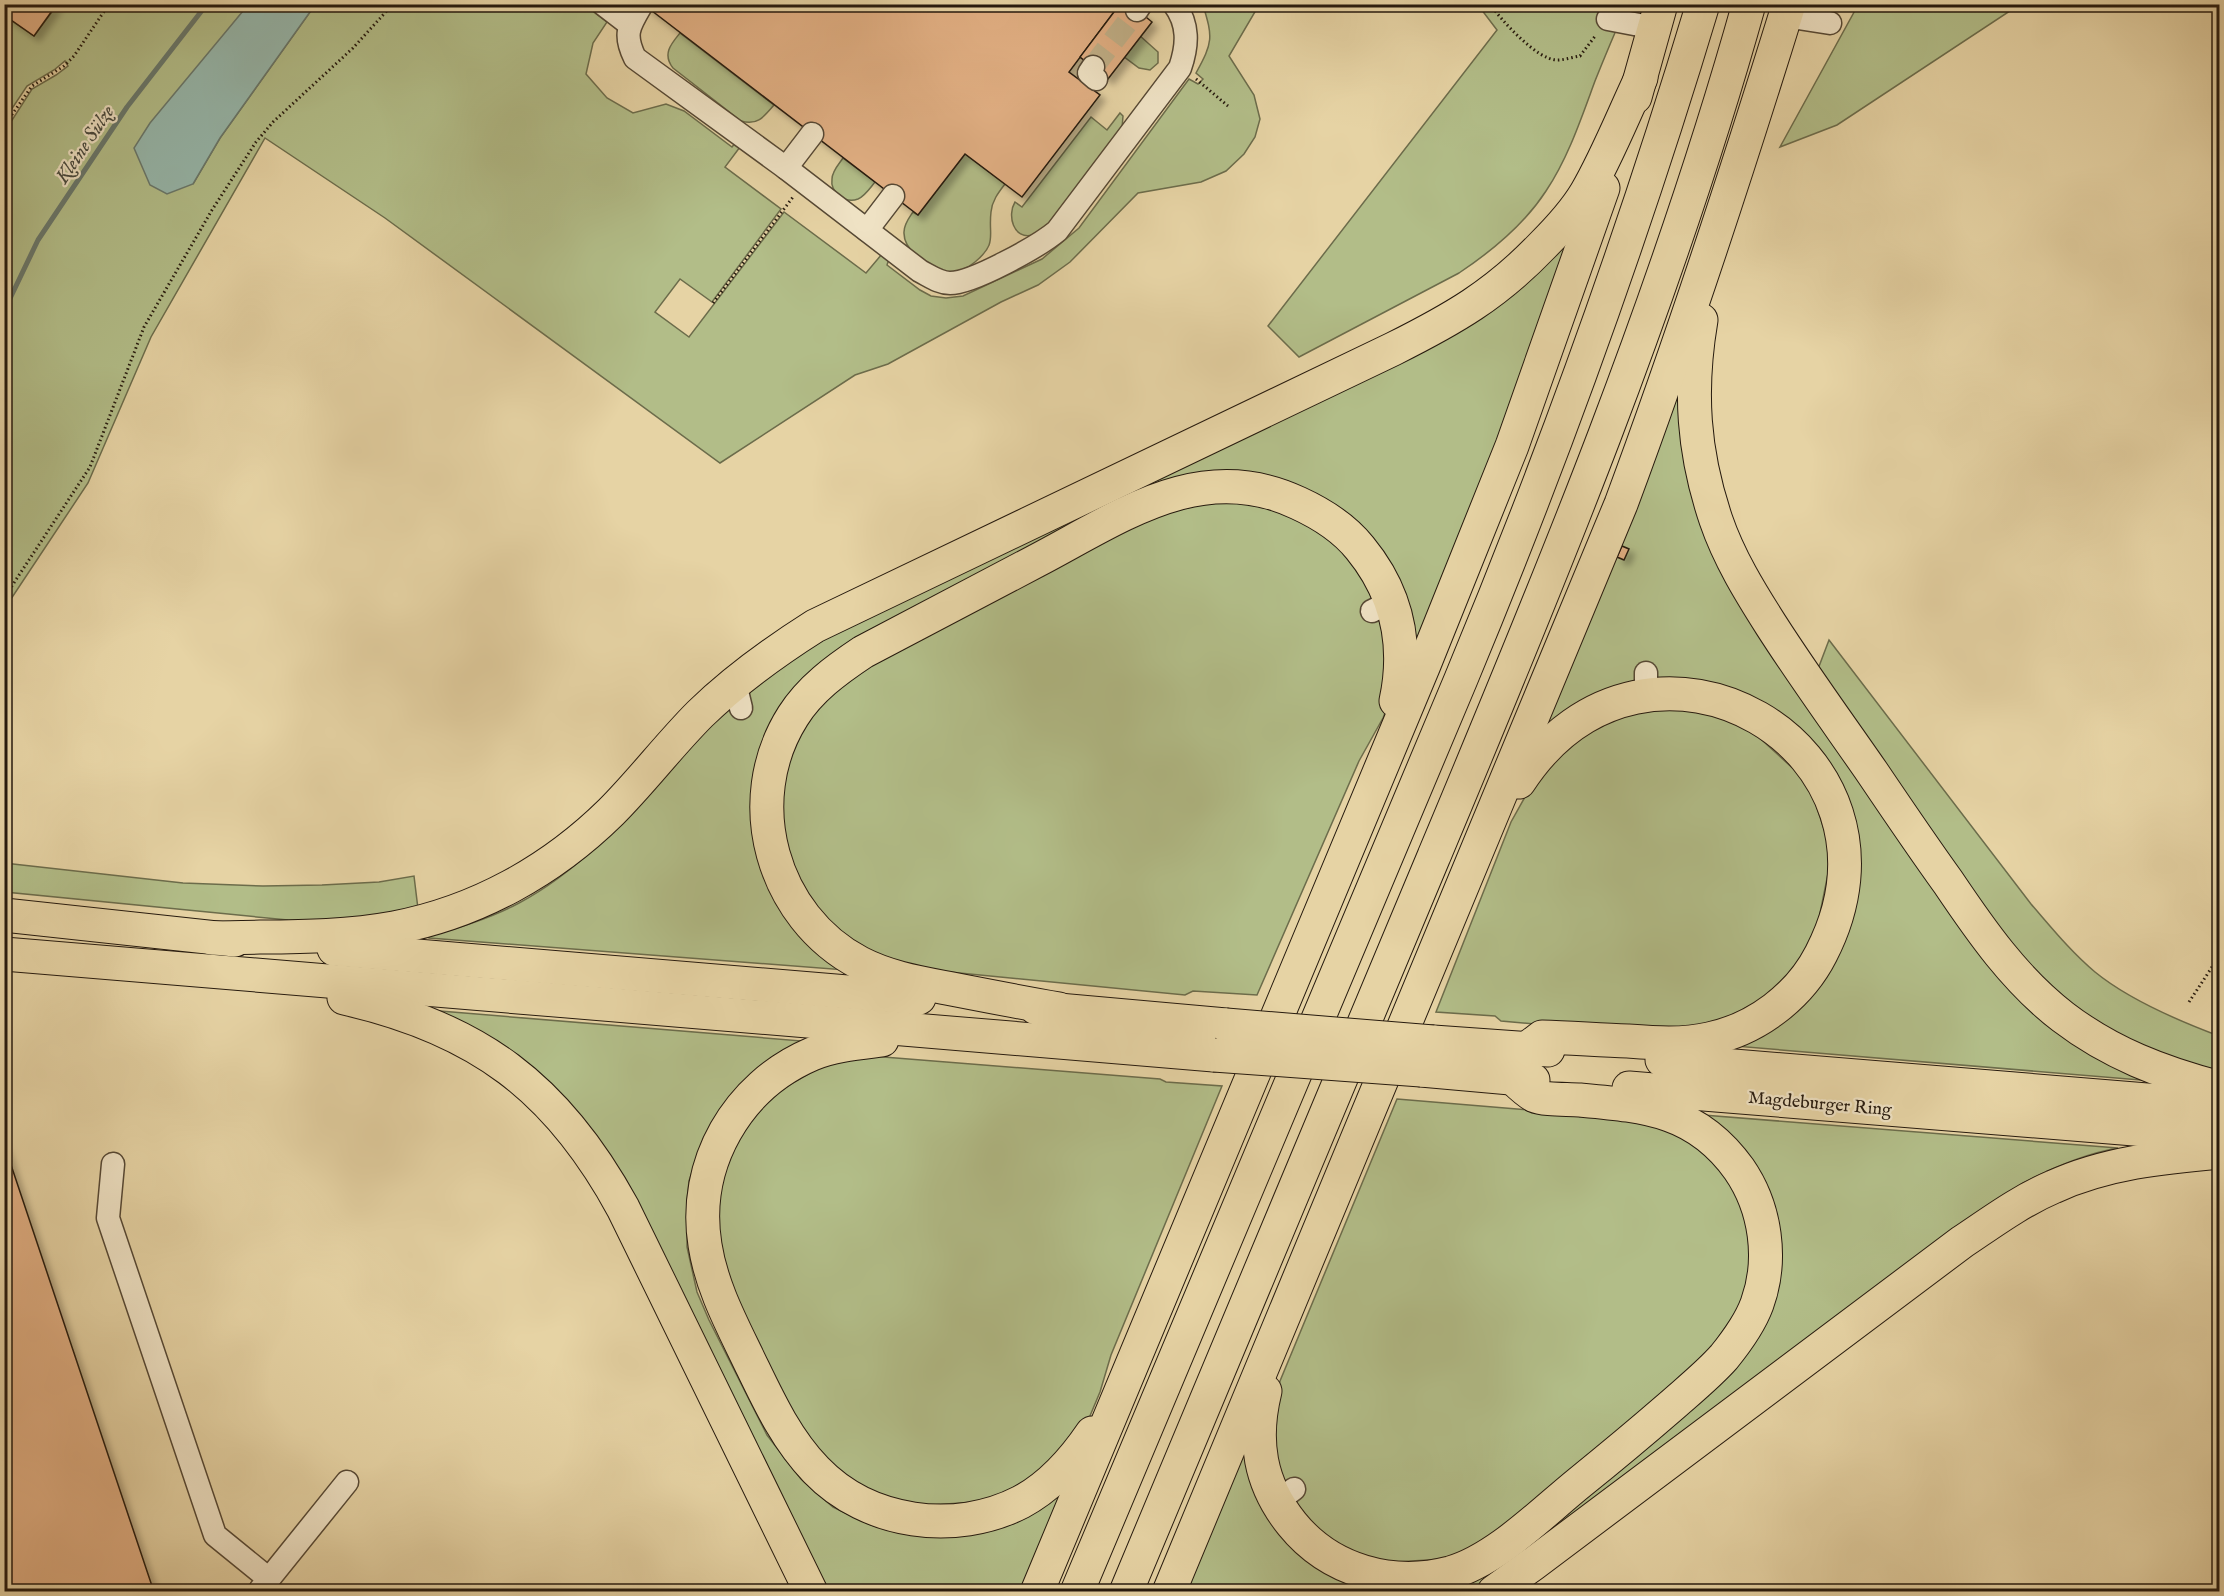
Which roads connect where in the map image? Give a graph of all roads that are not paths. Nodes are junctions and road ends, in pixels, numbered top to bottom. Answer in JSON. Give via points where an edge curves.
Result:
{"nodes":[{"id":1,"x":603,"y":4,"type":"edge"},
{"id":2,"x":642,"y":4,"type":"edge"},
{"id":3,"x":1174,"y":4,"type":"edge"},
{"id":4,"x":1703,"y":4,"type":"edge"},
{"id":5,"x":1749,"y":4,"type":"edge"},
{"id":6,"x":1787,"y":10,"type":"edge"},
{"id":7,"x":1658,"y":16,"type":"edge"},
{"id":8,"x":1608,"y":19,"type":"road end"},
{"id":9,"x":1830,"y":23,"type":"dead end"},
{"id":10,"x":630,"y":24,"type":"junction"},
{"id":11,"x":1641,"y":78,"type":"junction"},
{"id":12,"x":812,"y":134,"type":"dead end"},
{"id":13,"x":786,"y":168,"type":"junction"},
{"id":14,"x":894,"y":196,"type":"dead end"},
{"id":15,"x":867,"y":230,"type":"junction"},
{"id":16,"x":1714,"y":236,"type":"junction"},
{"id":17,"x":1375,"y":782,"type":"junction"},
{"id":18,"x":1474,"y":859,"type":"junction"},
{"id":19,"x":4,"y":915,"type":"edge"},
{"id":20,"x":212,"y":938,"type":"junction"},
{"id":21,"x":4,"y":954,"type":"edge"},
{"id":22,"x":228,"y":973,"type":"junction"},
{"id":23,"x":1059,"y":1010,"type":"junction"},
{"id":24,"x":947,"y":1031,"type":"junction"},
{"id":25,"x":1526,"y":1048,"type":"junction"},
{"id":26,"x":1427,"y":1056,"type":"junction"},
{"id":27,"x":1513,"y":1078,"type":"junction"},
{"id":28,"x":2220,"y":1088,"type":"edge"},
{"id":29,"x":2220,"y":1106,"type":"edge"},
{"id":30,"x":2220,"y":1136,"type":"edge"},
{"id":31,"x":2220,"y":1152,"type":"edge"},
{"id":32,"x":113,"y":1164,"type":"dead end"},
{"id":33,"x":1282,"y":1319,"type":"junction"},
{"id":34,"x":1127,"y":1380,"type":"junction"},
{"id":35,"x":347,"y":1482,"type":"dead end"},
{"id":36,"x":264,"y":1585,"type":"edge"},
{"id":37,"x":811,"y":1592,"type":"edge"},
{"id":38,"x":1037,"y":1592,"type":"edge"},
{"id":39,"x":1077,"y":1592,"type":"edge"},
{"id":40,"x":1126,"y":1592,"type":"edge"},
{"id":41,"x":1169,"y":1592,"type":"edge"},
{"id":42,"x":1494,"y":1592,"type":"edge"}],
"edges":[{"from":1,"to":10,"type":"lane"},
{"from":2,"to":10,"type":"lane"},
{"from":3,"to":15,"type":"lane","via":[[1186,28],[1180,68],[1070,216],[1045,242],[982,273],[950,283],[920,271]]},
{"from":4,"to":39,"type":"highway","via":[[1612,287],[1518,540]]},
{"from":5,"to":40,"type":"highway","via":[[1661,282],[1584,491]]},
{"from":6,"to":9,"type":"lane"},
{"from":6,"to":16,"type":"highway"},
{"from":7,"to":8,"type":"lane"},
{"from":7,"to":11,"type":"highway"},
{"from":10,"to":13,"type":"lane","via":[[629,45],[635,58]]},
{"from":11,"to":17,"type":"highway","via":[[1520,426]]},
{"from":11,"to":20,"type":"highway","via":[[1599,169],[1577,206],[1525,264],[1481,301],[1393,349],[838,613],[767,657],[738,696],[687,728],[613,810],[552,862],[517,884],[457,910],[394,928]]},
{"from":12,"to":13,"type":"lane"},
{"from":13,"to":15,"type":"lane"},
{"from":14,"to":15,"type":"lane"},
{"from":16,"to":18,"type":"highway","via":[[1621,504]]},
{"from":16,"to":28,"type":"highway","via":[[1695,363],[1695,431],[1702,475],[1717,523],[1749,589],[1972,917],[2017,974],[2061,1016],[2112,1050],[2175,1076]]},
{"from":17,"to":23,"type":"highway","via":[[1402,670],[1401,637],[1389,597],[1377,571],[1334,523],[1289,499],[1257,490],[1228,486],[1184,491],[1133,510],[863,652],[822,682],[803,702],[786,726],[775,754],[766,810],[769,840],[784,886],[822,937],[860,963],[891,976]]},
{"from":17,"to":34,"type":"highway"},
{"from":18,"to":25,"type":"highway","via":[[1512,792],[1550,742],[1586,715],[1639,697],[1688,694],[1724,701],[1757,717],[1799,749],[1824,786],[1840,828],[1844,870],[1828,941],[1793,993],[1764,1016],[1708,1040],[1659,1043],[1542,1036]]},
{"from":18,"to":33,"type":"highway"},
{"from":19,"to":20,"type":"highway"},
{"from":20,"to":23,"type":"highway"},
{"from":21,"to":22,"type":"highway"},
{"from":22,"to":24,"type":"highway"},
{"from":22,"to":37,"type":"highway","via":[[377,1006],[446,1030],[492,1057],[552,1107],[583,1144],[620,1201]]},
{"from":23,"to":26,"type":"highway","bridge":true,"via":[[1226,1025]]},
{"from":24,"to":26,"type":"highway","bridge":true,"via":[[1214,1055]]},
{"from":24,"to":34,"type":"highway","via":[[840,1046],[801,1059],[756,1090],[731,1120],[716,1150],[703,1202],[707,1257],[722,1305],[773,1409],[804,1457],[851,1498],[899,1517],[952,1520],[1014,1505],[1054,1479],[1085,1443]]},
{"from":25,"to":26,"type":"highway","name":"Magdeburger Ring"},
{"from":25,"to":29,"type":"highway","name":"Magdeburger Ring"},
{"from":26,"to":27,"type":"highway","name":"Magdeburger Ring"},
{"from":27,"to":30,"type":"highway","name":"Magdeburger Ring"},
{"from":27,"to":33,"type":"highway","via":[[1536,1097],[1661,1111],[1700,1130],[1740,1170],[1758,1206],[1765,1260],[1762,1287],[1750,1318],[1722,1359],[1630,1442],[1500,1547],[1469,1566],[1433,1577],[1394,1579],[1364,1573],[1316,1548],[1294,1527],[1285,1495],[1264,1473],[1258,1428]]},
{"from":31,"to":42,"type":"highway","via":[[2098,1170],[2020,1204],[1962,1242]]},
{"from":32,"to":36,"type":"lane","via":[[108,1218],[215,1535]]},
{"from":33,"to":41,"type":"highway"},
{"from":34,"to":38,"type":"highway"},
{"from":35,"to":36,"type":"lane"}]}
